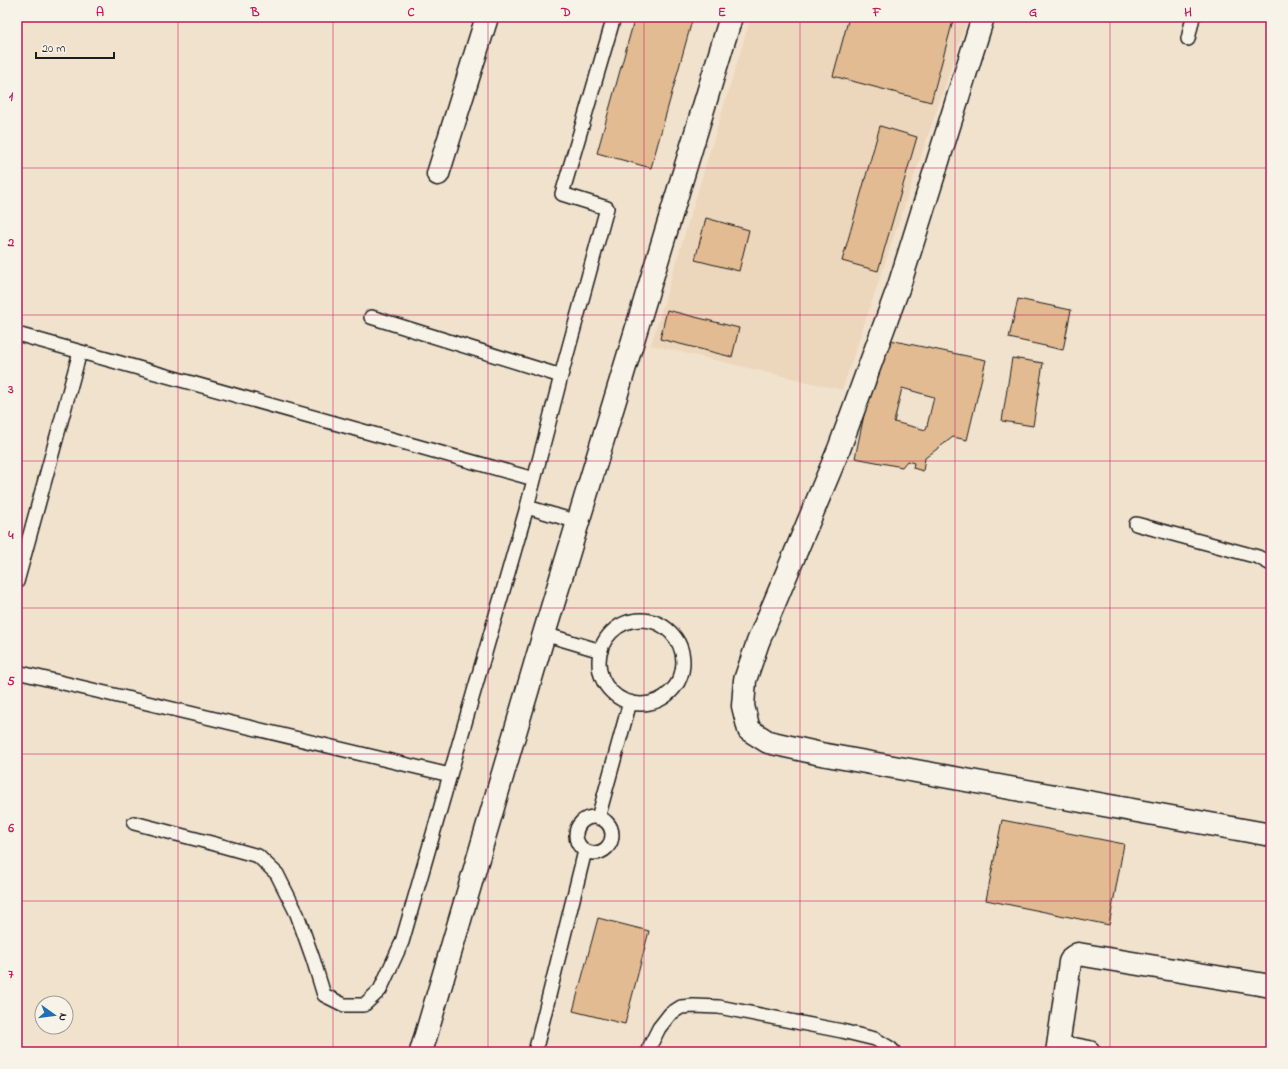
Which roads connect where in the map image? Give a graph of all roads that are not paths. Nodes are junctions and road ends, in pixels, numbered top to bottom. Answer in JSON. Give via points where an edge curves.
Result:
{"nodes":[{"id":1,"x":487,"y":17,"type":"edge"},
{"id":2,"x":614,"y":17,"type":"edge"},
{"id":3,"x":731,"y":17,"type":"edge"},
{"id":4,"x":983,"y":17,"type":"edge"},
{"id":5,"x":1193,"y":17,"type":"edge"},
{"id":6,"x":1188,"y":39,"type":"dead end"},
{"id":7,"x":438,"y":174,"type":"dead end"},
{"id":8,"x":371,"y":317,"type":"dead end"},
{"id":9,"x":17,"y":334,"type":"edge"},
{"id":10,"x":80,"y":352,"type":"junction"},
{"id":11,"x":561,"y":376,"type":"junction"},
{"id":12,"x":534,"y":479,"type":"junction"},
{"id":13,"x":527,"y":507,"type":"junction"},
{"id":14,"x":578,"y":522,"type":"junction"},
{"id":15,"x":1136,"y":524,"type":"dead end"},
{"id":16,"x":1271,"y":564,"type":"edge"},
{"id":17,"x":17,"y":582,"type":"edge"},
{"id":18,"x":544,"y":634,"type":"junction"},
{"id":19,"x":601,"y":650,"type":"junction"},
{"id":20,"x":17,"y":672,"type":"edge"},
{"id":21,"x":630,"y":702,"type":"junction"},
{"id":22,"x":450,"y":775,"type":"junction"},
{"id":23,"x":598,"y":818,"type":"junction"},
{"id":24,"x":134,"y":824,"type":"dead end"},
{"id":25,"x":1271,"y":835,"type":"edge"},
{"id":26,"x":585,"y":851,"type":"junction"},
{"id":27,"x":1271,"y":986,"type":"edge"},
{"id":28,"x":1057,"y":1049,"type":"edge"},
{"id":29,"x":421,"y":1052,"type":"edge"},
{"id":30,"x":535,"y":1052,"type":"edge"},
{"id":31,"x":647,"y":1052,"type":"edge"},
{"id":32,"x":894,"y":1052,"type":"edge"},
{"id":33,"x":1089,"y":1052,"type":"edge"}],
"edges":[{"from":1,"to":7,"type":"street"},
{"from":2,"to":11,"type":"lane","via":[[562,194],[607,208]]},
{"from":3,"to":14,"type":"street"},
{"from":4,"to":25,"type":"street","via":[[894,300],[839,449],[758,642],[745,680],[743,706],[749,730],[768,742],[821,754]]},
{"from":5,"to":6,"type":"lane"},
{"from":8,"to":11,"type":"lane"},
{"from":9,"to":10,"type":"lane"},
{"from":10,"to":12,"type":"lane"},
{"from":10,"to":17,"type":"lane"},
{"from":11,"to":12,"type":"lane"},
{"from":12,"to":13,"type":"lane"},
{"from":13,"to":14,"type":"lane"},
{"from":13,"to":22,"type":"lane"},
{"from":14,"to":18,"type":"street"},
{"from":15,"to":16,"type":"lane","via":[[1258,557]]},
{"from":18,"to":19,"type":"lane"},
{"from":18,"to":29,"type":"street"},
{"from":19,"to":21,"type":"lane","via":[[599,664],[608,688],[618,697]]},
{"from":19,"to":21,"type":"lane","via":[[606,639],[626,622],[652,621],[664,626],[674,635],[683,659],[676,684],[656,701]]},
{"from":20,"to":22,"type":"lane"},
{"from":21,"to":23,"type":"lane"},
{"from":22,"to":24,"type":"lane","via":[[402,942],[380,990],[364,1005],[344,1005],[324,995],[297,914],[277,874],[258,856]]},
{"from":23,"to":26,"type":"lane","via":[[584,820],[578,827],[577,840]]},
{"from":23,"to":26,"type":"lane","via":[[606,822],[611,830],[610,844],[598,853]]},
{"from":26,"to":30,"type":"lane"},
{"from":27,"to":28,"type":"street","via":[[1078,954],[1070,962]]},
{"from":28,"to":33,"type":"street"},
{"from":31,"to":32,"type":"lane","via":[[659,1028],[670,1014],[681,1007],[694,1006],[719,1007],[842,1031],[875,1039]]}]}
